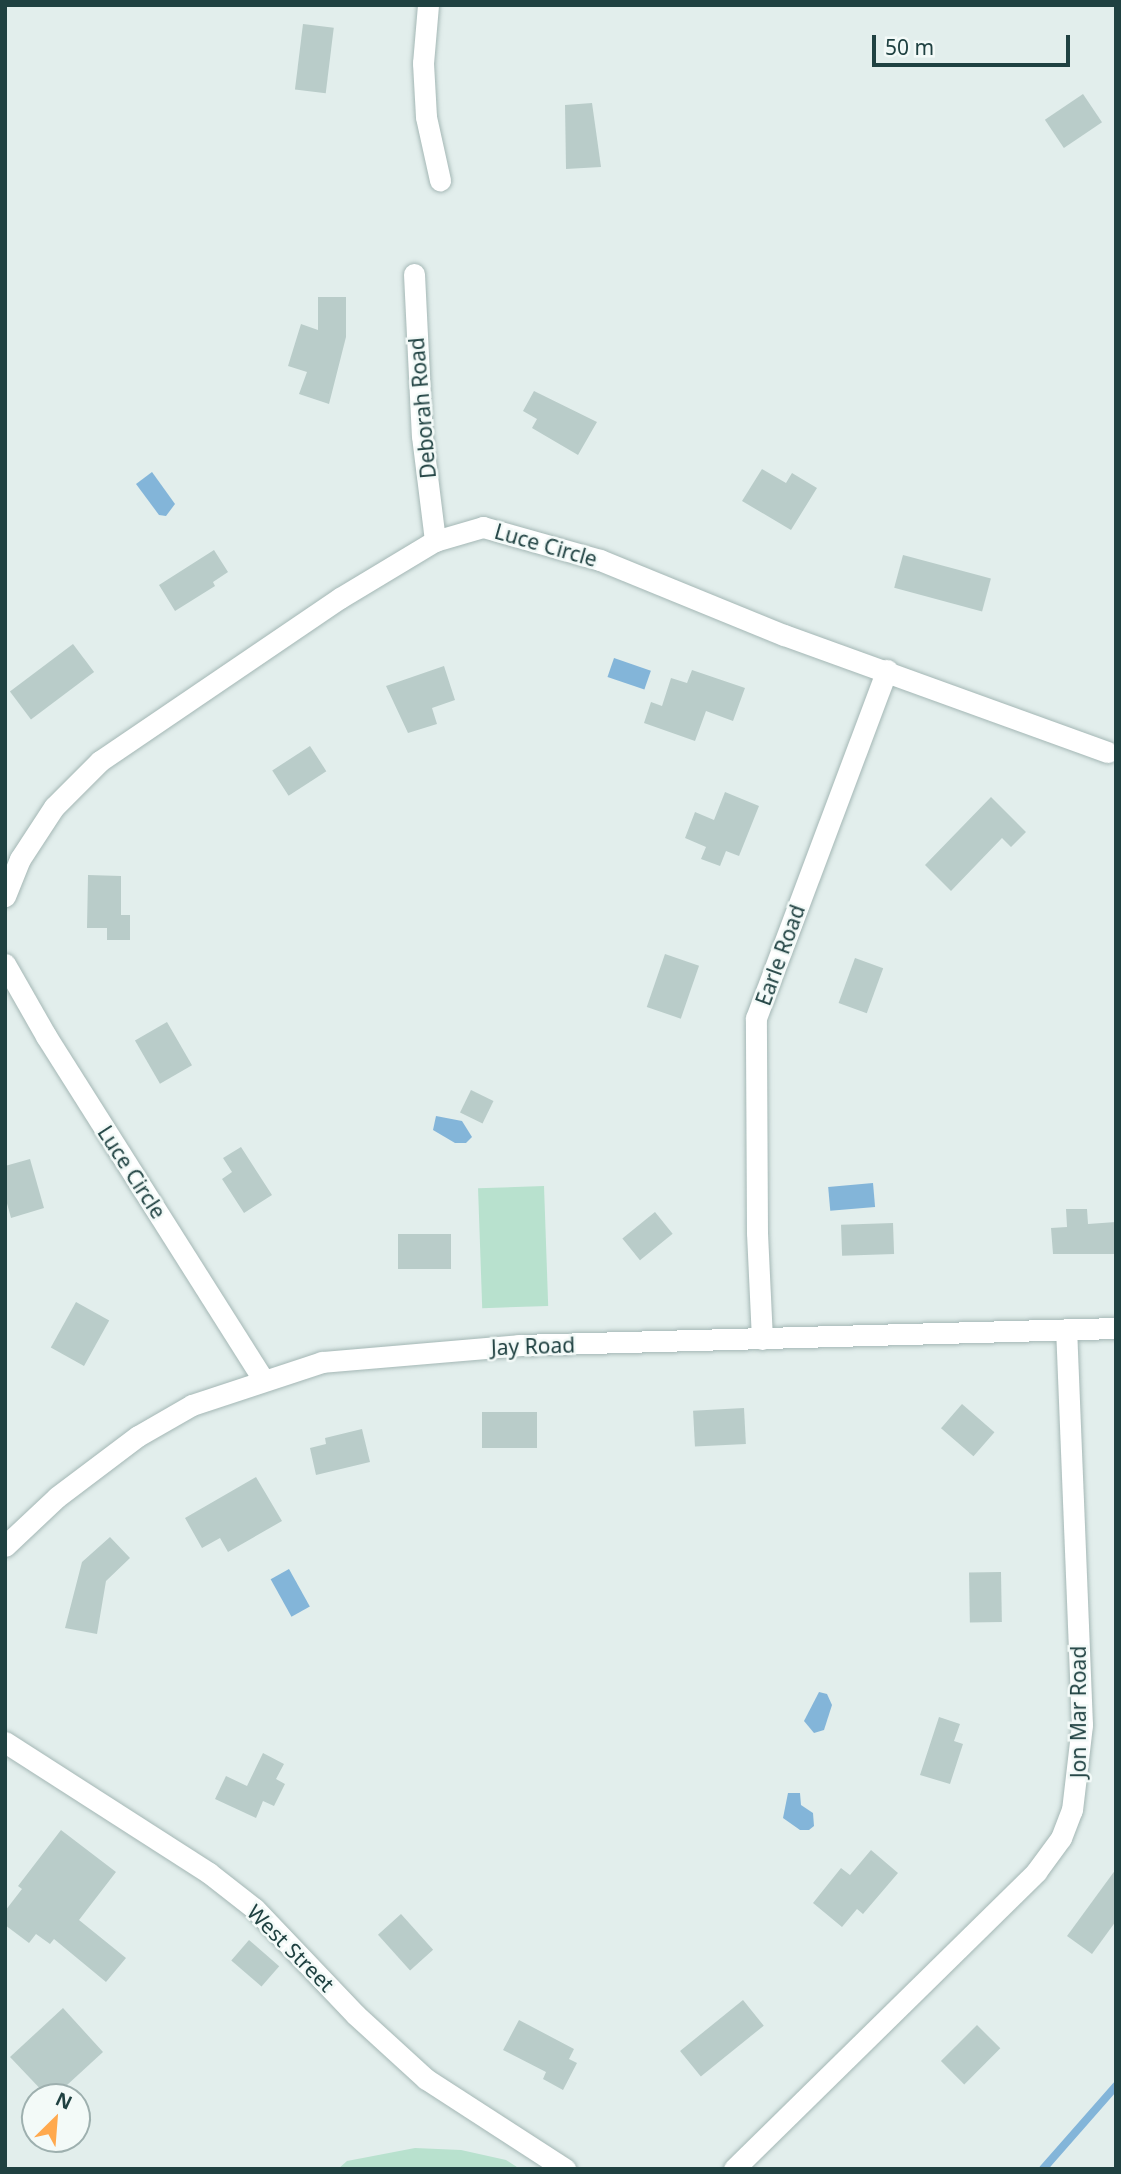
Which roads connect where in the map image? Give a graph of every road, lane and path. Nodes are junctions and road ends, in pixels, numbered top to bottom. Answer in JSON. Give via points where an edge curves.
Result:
{"nodes":[{"id":1,"x":428,"y":5,"type":"edge"},
{"id":2,"x":440,"y":180,"type":"dead end"},
{"id":3,"x":414,"y":274,"type":"dead end"},
{"id":4,"x":435,"y":541,"type":"junction"},
{"id":5,"x":887,"y":670,"type":"junction"},
{"id":6,"x":1108,"y":752,"type":"dead end"},
{"id":7,"x":5,"y":896,"type":"edge"},
{"id":8,"x":5,"y":964,"type":"edge"},
{"id":9,"x":1116,"y":1328,"type":"edge"},
{"id":10,"x":1066,"y":1329,"type":"junction"},
{"id":11,"x":762,"y":1339,"type":"junction"},
{"id":12,"x":262,"y":1378,"type":"junction"},
{"id":13,"x":5,"y":1546,"type":"edge"},
{"id":14,"x":5,"y":1742,"type":"edge"},
{"id":15,"x":565,"y":2169,"type":"edge"},
{"id":16,"x":734,"y":2169,"type":"edge"}],
"edges":[{"from":1,"to":2,"type":"street","via":[[423,63],[426,117]]},
{"from":3,"to":4,"type":"street","name":"Deborah Road","via":[[422,436]]},
{"from":4,"to":5,"type":"street","name":"Luce Circle","via":[[483,527],[600,560],[784,635]]},
{"from":4,"to":7,"type":"street","name":"Luce Circle","via":[[340,598],[100,761],[54,807],[20,859]]},
{"from":5,"to":6,"type":"street","name":"Luce Circle"},
{"from":5,"to":11,"type":"street","name":"Earle Road","via":[[757,1018]]},
{"from":8,"to":12,"type":"street","name":"Luce Circle"},
{"from":9,"to":10,"type":"street","name":"Jay Road"},
{"from":10,"to":11,"type":"street","name":"Jay Road"},
{"from":10,"to":16,"type":"street","name":"Jon Mar Road","via":[[1082,1725],[1072,1810],[1061,1838],[1036,1872]]},
{"from":11,"to":12,"type":"street","name":"Jay Road","via":[[453,1350],[322,1362]]},
{"from":12,"to":13,"type":"street","name":"Jay Road","via":[[192,1405],[138,1436],[66,1489]]},
{"from":14,"to":15,"type":"street","name":"West Street","via":[[209,1873],[255,1909],[356,2015],[426,2079]]}]}
